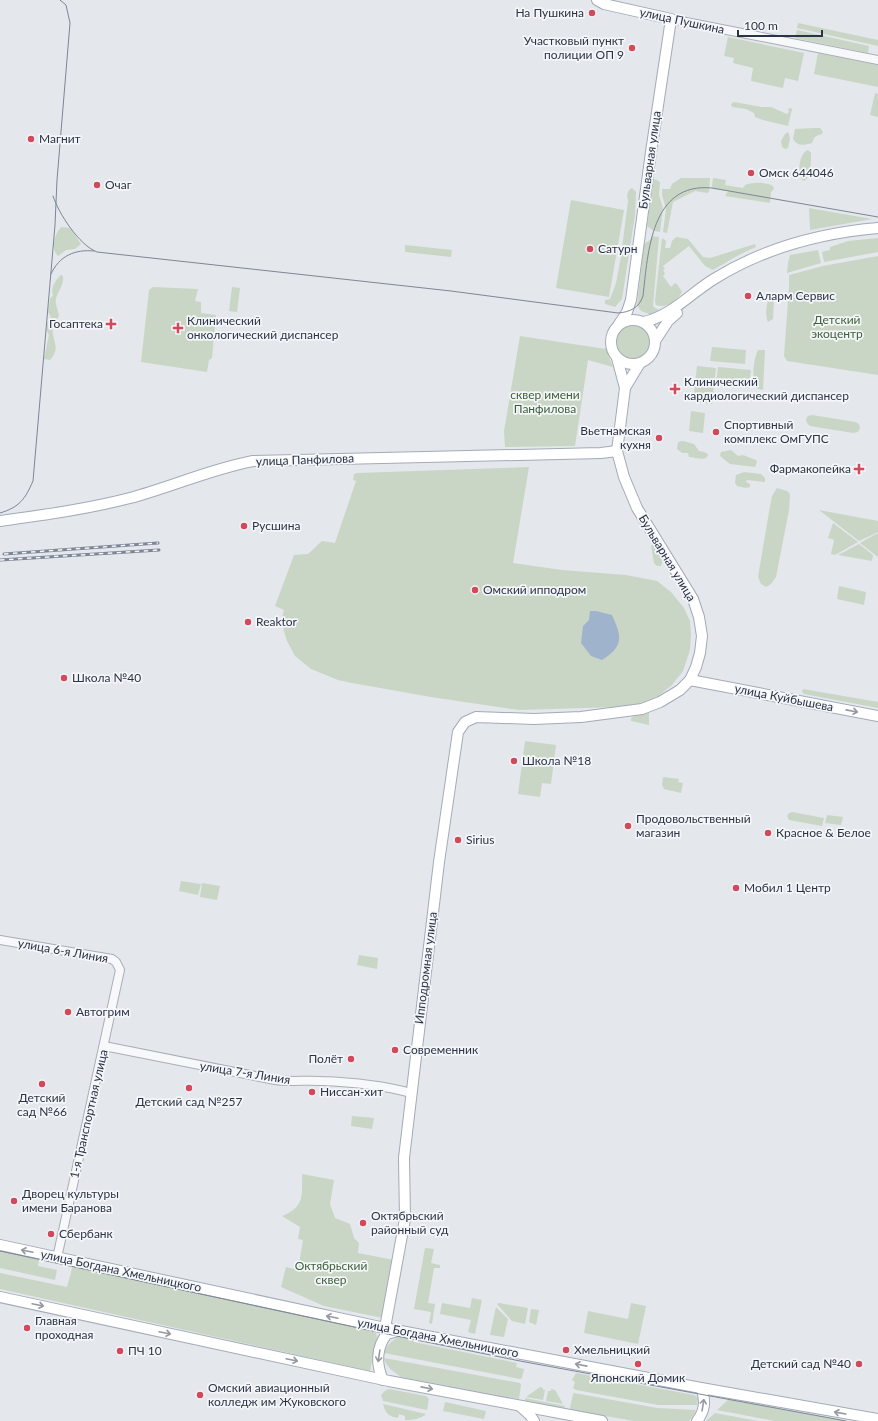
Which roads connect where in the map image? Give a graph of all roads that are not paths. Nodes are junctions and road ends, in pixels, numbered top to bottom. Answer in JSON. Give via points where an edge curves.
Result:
{"nodes":[{"id":1,"x":600,"y":2,"type":"edge"},
{"id":2,"x":671,"y":19,"type":"junction"},
{"id":3,"x":878,"y":60,"type":"edge"},
{"id":4,"x":878,"y":228,"type":"edge"},
{"id":5,"x":878,"y":234,"type":"edge"},
{"id":6,"x":631,"y":300,"type":"junction"},
{"id":7,"x":642,"y":321,"type":"junction"},
{"id":8,"x":619,"y":324,"type":"junction"},
{"id":9,"x":655,"y":341,"type":"junction"},
{"id":10,"x":617,"y":358,"type":"junction"},
{"id":11,"x":640,"y":363,"type":"junction"},
{"id":12,"x":625,"y":388,"type":"junction"},
{"id":13,"x":617,"y":451,"type":"junction"},
{"id":14,"x":0,"y":521,"type":"edge"},
{"id":15,"x":690,"y":680,"type":"junction"},
{"id":16,"x":878,"y":716,"type":"edge"},
{"id":17,"x":460,"y":727,"type":"joint"},
{"id":18,"x":0,"y":940,"type":"edge"},
{"id":19,"x":120,"y":970,"type":"joint"},
{"id":20,"x":104,"y":1046,"type":"junction"},
{"id":21,"x":411,"y":1093,"type":"junction"},
{"id":22,"x":0,"y":1245,"type":"edge"},
{"id":23,"x":57,"y":1258,"type":"junction"},
{"id":24,"x":0,"y":1297,"type":"edge"},
{"id":25,"x":385,"y":1328,"type":"junction"},
{"id":26,"x":398,"y":1331,"type":"junction"},
{"id":27,"x":383,"y":1380,"type":"junction"},
{"id":28,"x":701,"y":1388,"type":"junction"},
{"id":29,"x":519,"y":1406,"type":"junction"},
{"id":30,"x":562,"y":1414,"type":"junction"},
{"id":31,"x":878,"y":1419,"type":"edge"},
{"id":32,"x":534,"y":1421,"type":"edge"},
{"id":33,"x":547,"y":1421,"type":"edge"},
{"id":34,"x":602,"y":1421,"type":"edge"},
{"id":35,"x":697,"y":1421,"type":"edge"}],
"edges":[{"from":1,"to":2,"type":"main road","name":"улица Пушкина"},
{"from":2,"to":3,"type":"street","name":"улица Пушкина"},
{"from":2,"to":6,"type":"main road","name":"Бульварная улица"},
{"from":4,"to":7,"type":"main road","via":[[835,233],[760,255],[715,278],[663,316]]},
{"from":5,"to":9,"type":"main road","via":[[815,244],[776,255],[741,270],[676,313],[668,320]]},
{"from":6,"to":7,"type":"main road","name":"Бульварная улица"},
{"from":6,"to":8,"type":"main road","name":"Бульварная улица"},
{"from":7,"to":8,"type":"main road","via":[[631,319]]},
{"from":7,"to":9,"type":"main road","via":[[654,332]]},
{"from":8,"to":10,"type":"main road","via":[[611,337],[611,345]]},
{"from":9,"to":11,"type":"main road","via":[[651,356]]},
{"from":10,"to":11,"type":"main road","via":[[628,363]]},
{"from":10,"to":12,"type":"main road","name":"Бульварная улица"},
{"from":11,"to":12,"type":"main road","name":"Бульварная улица"},
{"from":12,"to":13,"type":"main road","name":"Бульварная улица"},
{"from":13,"to":14,"type":"main road","name":"улица Панфилова","via":[[253,461],[90,508]]},
{"from":13,"to":15,"type":"main road","name":"Бульварная улица","via":[[628,490],[693,599],[699,616],[702,636],[700,653]]},
{"from":15,"to":16,"type":"main road","name":"улица Куйбышева","one_way":true},
{"from":15,"to":17,"type":"main road","name":"Бульварная улица","via":[[680,690],[660,702],[628,712],[534,720],[476,717],[464,722]]},
{"from":17,"to":21,"type":"main road","name":"Ипподромная улица","via":[[456,738],[439,862]]},
{"from":18,"to":19,"type":"street","name":"улица 6-я Линия","via":[[112,959]]},
{"from":19,"to":20,"type":"street","name":"1-я Транспортная улица"},
{"from":20,"to":21,"type":"street","name":"улица 7-я Линия","via":[[275,1080],[378,1086]]},
{"from":20,"to":23,"type":"street","name":"1-я Транспортная улица"},
{"from":21,"to":25,"type":"main road","name":"Ипподромная улица","via":[[404,1158],[405,1219]]},
{"from":23,"to":22,"type":"main road","name":"улица Богдана Хмельницкого","one_way":true},
{"from":25,"to":23,"type":"main road","name":"улица Богдана Хмельницкого","one_way":true},
{"from":24,"to":27,"type":"main road","one_way":true},
{"from":25,"to":26,"type":"main road","name":"улица Богдана Хмельницкого"},
{"from":26,"to":27,"type":"main road","one_way":true,"via":[[387,1334],[381,1345],[378,1364]]},
{"from":28,"to":26,"type":"main road","name":"улица Богдана Хмельницкого","one_way":true},
{"from":27,"to":29,"type":"main road","one_way":true},
{"from":31,"to":28,"type":"main road","name":"улица Богдана Хмельницкого","one_way":true},
{"from":35,"to":28,"type":"main road","one_way":true,"via":[[704,1404]]},
{"from":29,"to":30,"type":"main road"},
{"from":29,"to":32,"type":"main road"},
{"from":30,"to":33,"type":"main road"},
{"from":30,"to":34,"type":"main road"}]}
